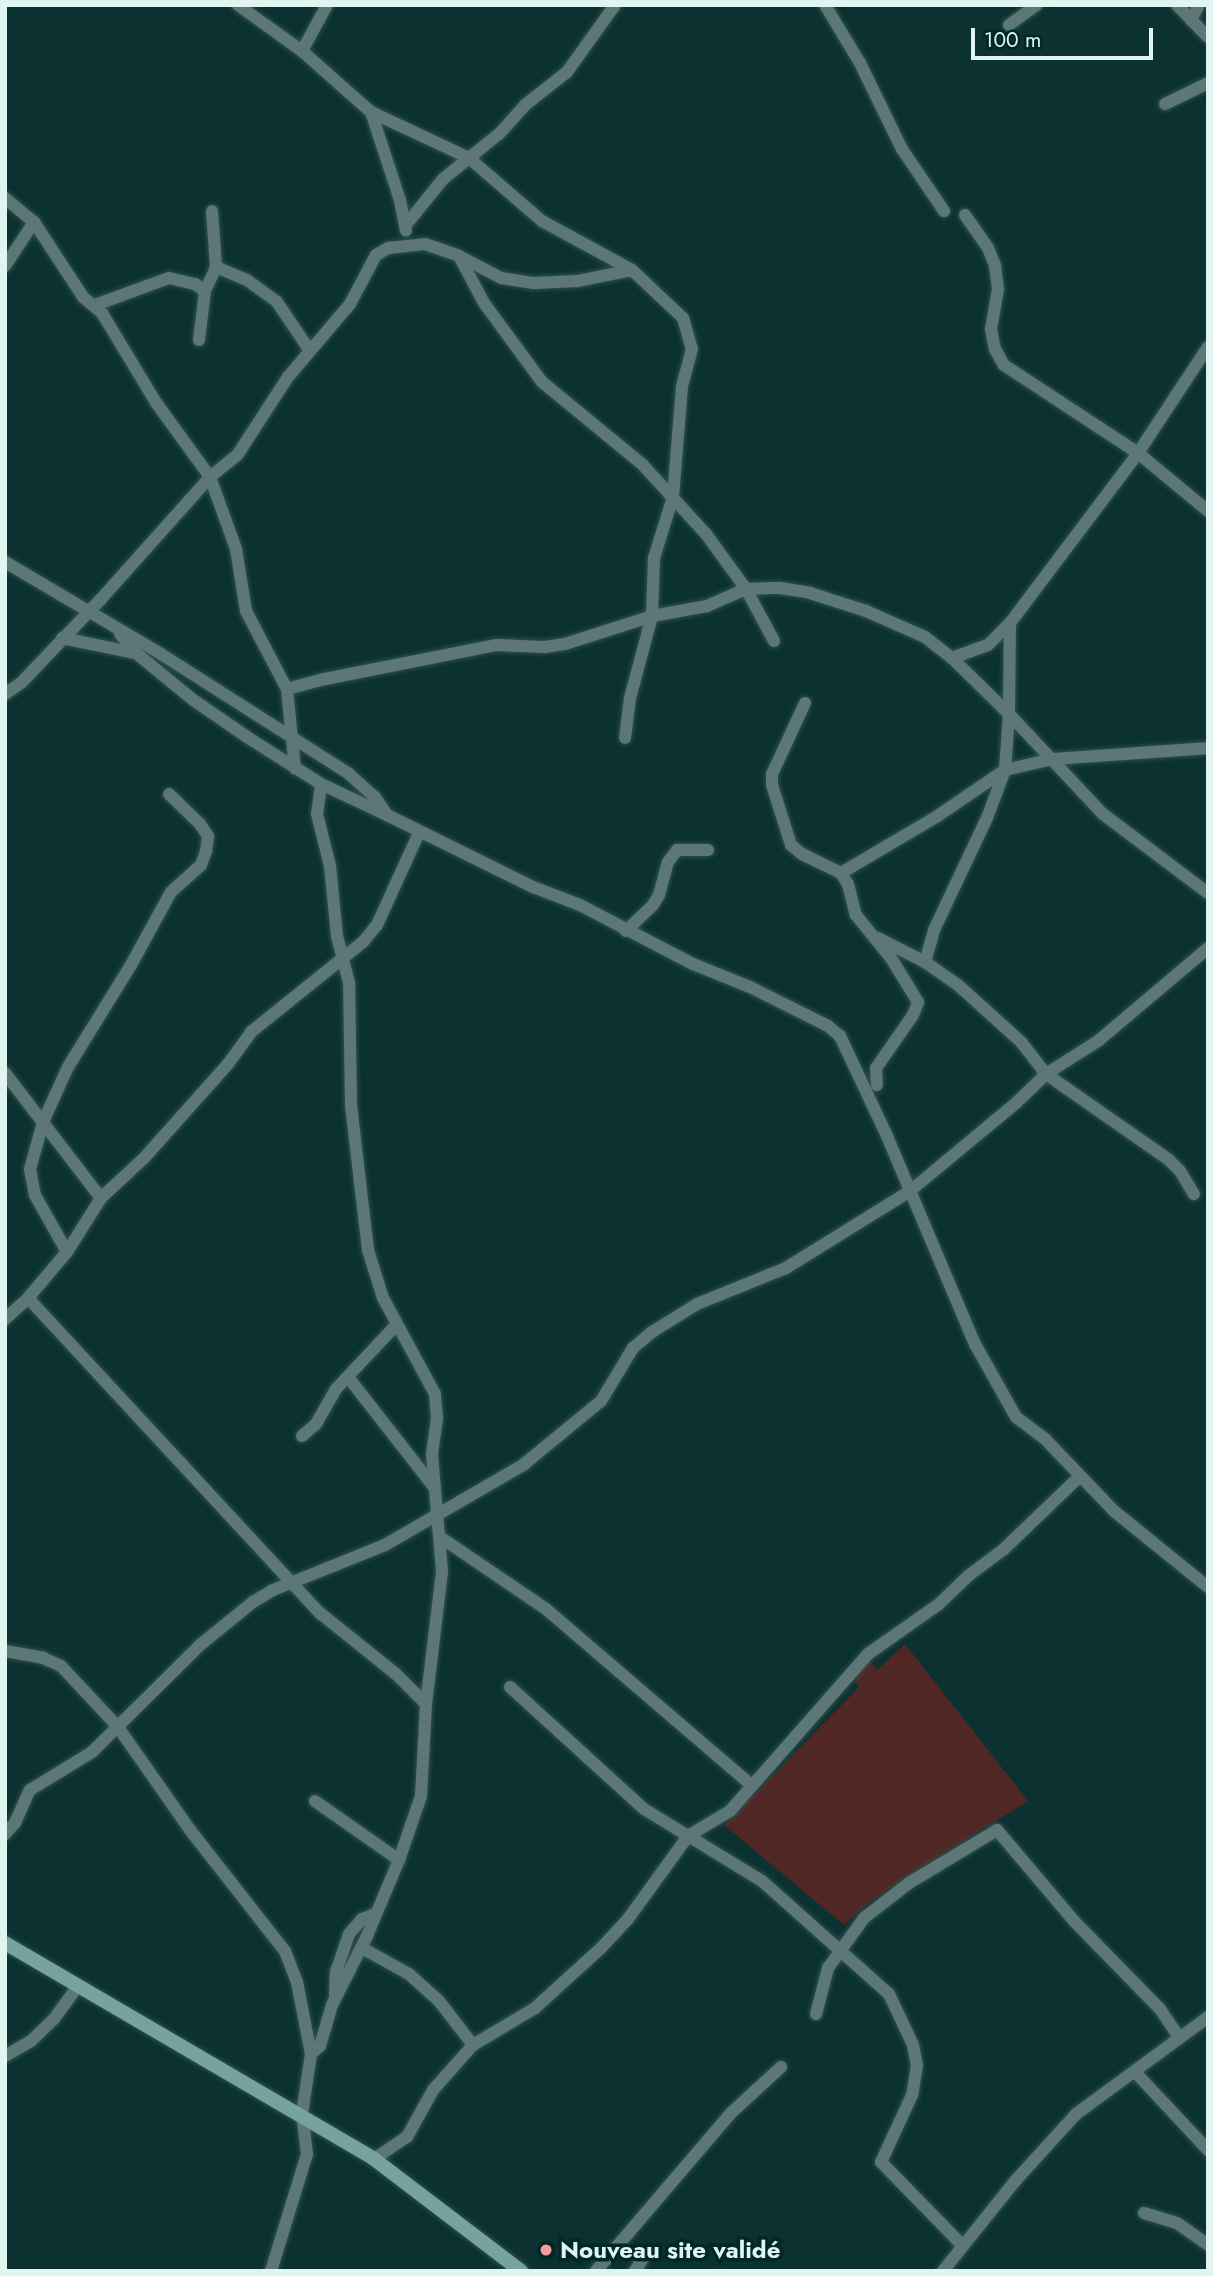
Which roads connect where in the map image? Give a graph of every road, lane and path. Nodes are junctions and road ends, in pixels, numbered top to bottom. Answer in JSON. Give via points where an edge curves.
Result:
{"nodes":[{"id":1,"x":238,"y":5,"type":"edge"},
{"id":2,"x":327,"y":5,"type":"edge"},
{"id":3,"x":825,"y":5,"type":"edge"},
{"id":4,"x":1037,"y":5,"type":"edge"},
{"id":5,"x":1177,"y":5,"type":"edge"},
{"id":6,"x":1199,"y":5,"type":"edge"},
{"id":7,"x":612,"y":6,"type":"edge"},
{"id":8,"x":1191,"y":20,"type":"junction"},
{"id":9,"x":1009,"y":24,"type":"dead end"},
{"id":10,"x":1208,"y":37,"type":"edge"},
{"id":11,"x":302,"y":51,"type":"junction"},
{"id":12,"x":1208,"y":83,"type":"edge"},
{"id":13,"x":1165,"y":104,"type":"dead end"},
{"id":14,"x":371,"y":112,"type":"junction"},
{"id":15,"x":469,"y":158,"type":"junction"},
{"id":16,"x":5,"y":198,"type":"edge"},
{"id":17,"x":212,"y":211,"type":"dead end"},
{"id":18,"x":944,"y":211,"type":"dead end"},
{"id":19,"x":965,"y":215,"type":"dead end"},
{"id":20,"x":34,"y":222,"type":"junction"},
{"id":21,"x":405,"y":226,"type":"junction"},
{"id":22,"x":407,"y":244,"type":"junction"},
{"id":23,"x":459,"y":256,"type":"junction"},
{"id":24,"x":5,"y":266,"type":"edge"},
{"id":25,"x":216,"y":267,"type":"junction"},
{"id":26,"x":632,"y":270,"type":"junction"},
{"id":27,"x":205,"y":292,"type":"junction"},
{"id":28,"x":94,"y":305,"type":"junction"},
{"id":29,"x":199,"y":340,"type":"dead end"},
{"id":30,"x":1208,"y":347,"type":"edge"},
{"id":31,"x":310,"y":351,"type":"junction"},
{"id":32,"x":1138,"y":453,"type":"junction"},
{"id":33,"x":210,"y":477,"type":"junction"},
{"id":34,"x":673,"y":497,"type":"junction"},
{"id":35,"x":1208,"y":511,"type":"edge"},
{"id":36,"x":5,"y":562,"type":"edge"},
{"id":37,"x":746,"y":589,"type":"junction"},
{"id":38,"x":87,"y":612,"type":"junction"},
{"id":39,"x":652,"y":616,"type":"junction"},
{"id":40,"x":1010,"y":623,"type":"junction"},
{"id":41,"x":115,"y":628,"type":"junction"},
{"id":42,"x":62,"y":638,"type":"junction"},
{"id":43,"x":774,"y":641,"type":"dead end"},
{"id":44,"x":136,"y":653,"type":"junction"},
{"id":45,"x":952,"y":658,"type":"junction"},
{"id":46,"x":287,"y":690,"type":"junction"},
{"id":47,"x":5,"y":694,"type":"edge"},
{"id":48,"x":805,"y":704,"type":"dead end"},
{"id":49,"x":1009,"y":714,"type":"junction"},
{"id":50,"x":291,"y":737,"type":"junction"},
{"id":51,"x":625,"y":738,"type":"dead end"},
{"id":52,"x":1208,"y":748,"type":"edge"},
{"id":53,"x":1052,"y":759,"type":"junction"},
{"id":54,"x":295,"y":769,"type":"junction"},
{"id":55,"x":1004,"y":770,"type":"junction"},
{"id":56,"x":321,"y":784,"type":"junction"},
{"id":57,"x":169,"y":794,"type":"dead end"},
{"id":58,"x":387,"y":816,"type":"junction"},
{"id":59,"x":419,"y":833,"type":"junction"},
{"id":60,"x":708,"y":850,"type":"dead end"},
{"id":61,"x":841,"y":873,"type":"junction"},
{"id":62,"x":1208,"y":893,"type":"edge"},
{"id":63,"x":625,"y":931,"type":"junction"},
{"id":64,"x":871,"y":934,"type":"junction"},
{"id":65,"x":1208,"y":948,"type":"edge"},
{"id":66,"x":344,"y":960,"type":"junction"},
{"id":67,"x":925,"y":962,"type":"junction"},
{"id":68,"x":5,"y":1073,"type":"edge"},
{"id":69,"x":1046,"y":1074,"type":"junction"},
{"id":70,"x":877,"y":1085,"type":"dead end"},
{"id":71,"x":43,"y":1122,"type":"junction"},
{"id":72,"x":910,"y":1191,"type":"junction"},
{"id":73,"x":1195,"y":1194,"type":"dead end"},
{"id":74,"x":102,"y":1198,"type":"junction"},
{"id":75,"x":66,"y":1252,"type":"junction"},
{"id":76,"x":28,"y":1297,"type":"junction"},
{"id":77,"x":5,"y":1319,"type":"edge"},
{"id":78,"x":396,"y":1325,"type":"junction"},
{"id":79,"x":348,"y":1377,"type":"junction"},
{"id":80,"x":302,"y":1436,"type":"dead end"},
{"id":81,"x":1080,"y":1476,"type":"junction"},
{"id":82,"x":434,"y":1488,"type":"junction"},
{"id":83,"x":439,"y":1514,"type":"junction"},
{"id":84,"x":440,"y":1537,"type":"junction"},
{"id":85,"x":292,"y":1583,"type":"junction"},
{"id":86,"x":1208,"y":1587,"type":"edge"},
{"id":87,"x":5,"y":1650,"type":"edge"},
{"id":88,"x":510,"y":1687,"type":"dead end"},
{"id":89,"x":426,"y":1704,"type":"junction"},
{"id":90,"x":118,"y":1727,"type":"junction"},
{"id":91,"x":751,"y":1785,"type":"junction"},
{"id":92,"x":315,"y":1801,"type":"dead end"},
{"id":93,"x":5,"y":1834,"type":"edge"},
{"id":94,"x":688,"y":1836,"type":"junction"},
{"id":95,"x":399,"y":1860,"type":"junction"},
{"id":96,"x":375,"y":1914,"type":"junction"},
{"id":97,"x":5,"y":1943,"type":"edge"},
{"id":98,"x":362,"y":1948,"type":"junction"},
{"id":99,"x":839,"y":1949,"type":"junction"},
{"id":100,"x":78,"y":1986,"type":"junction"},
{"id":101,"x":335,"y":1999,"type":"junction"},
{"id":102,"x":816,"y":2014,"type":"dead end"},
{"id":103,"x":1208,"y":2017,"type":"edge"},
{"id":104,"x":1178,"y":2036,"type":"junction"},
{"id":105,"x":473,"y":2045,"type":"junction"},
{"id":106,"x":311,"y":2054,"type":"junction"},
{"id":107,"x":5,"y":2056,"type":"edge"},
{"id":108,"x":780,"y":2067,"type":"dead end"},
{"id":109,"x":1135,"y":2072,"type":"junction"},
{"id":110,"x":302,"y":2114,"type":"junction"},
{"id":111,"x":1208,"y":2150,"type":"edge"},
{"id":112,"x":374,"y":2159,"type":"junction"},
{"id":113,"x":1144,"y":2213,"type":"dead end"},
{"id":114,"x":962,"y":2245,"type":"junction"},
{"id":115,"x":1208,"y":2245,"type":"edge"},
{"id":116,"x":643,"y":2259,"type":"dead end"},
{"id":117,"x":271,"y":2271,"type":"edge"},
{"id":118,"x":521,"y":2271,"type":"edge"},
{"id":119,"x":596,"y":2271,"type":"edge"},
{"id":120,"x":635,"y":2271,"type":"edge"},
{"id":121,"x":943,"y":2271,"type":"edge"}],
"edges":[{"from":1,"to":11,"type":"street"},
{"from":2,"to":11,"type":"street"},
{"from":3,"to":18,"type":"street","via":[[860,63],[902,149]]},
{"from":4,"to":9,"type":"street"},
{"from":5,"to":8,"type":"street"},
{"from":6,"to":8,"type":"street"},
{"from":7,"to":15,"type":"street","via":[[567,72]]},
{"from":8,"to":10,"type":"street"},
{"from":11,"to":14,"type":"street"},
{"from":12,"to":13,"type":"street"},
{"from":14,"to":15,"type":"street"},
{"from":14,"to":21,"type":"street"},
{"from":15,"to":21,"type":"street","via":[[443,179]]},
{"from":15,"to":26,"type":"street","via":[[542,220]]},
{"from":16,"to":20,"type":"street"},
{"from":17,"to":25,"type":"street"},
{"from":19,"to":32,"type":"street","via":[[996,265],[998,289],[990,329],[1004,365]]},
{"from":20,"to":24,"type":"street"},
{"from":20,"to":28,"type":"street","via":[[83,297]]},
{"from":21,"to":22,"type":"street"},
{"from":22,"to":23,"type":"street","via":[[425,244]]},
{"from":22,"to":31,"type":"street","via":[[376,255],[350,304]]},
{"from":23,"to":26,"type":"street","via":[[501,278],[534,283],[578,281]]},
{"from":23,"to":34,"type":"street","via":[[484,303],[542,382],[642,464]]},
{"from":25,"to":27,"type":"street"},
{"from":25,"to":31,"type":"street","via":[[277,302]]},
{"from":26,"to":34,"type":"street","via":[[683,318],[690,334],[692,349],[682,387]]},
{"from":27,"to":28,"type":"street","via":[[195,284],[169,278]]},
{"from":27,"to":29,"type":"street"},
{"from":28,"to":33,"type":"street"},
{"from":30,"to":32,"type":"street"},
{"from":31,"to":33,"type":"street","via":[[272,399],[238,454]]},
{"from":32,"to":35,"type":"street"},
{"from":32,"to":40,"type":"street"},
{"from":33,"to":38,"type":"street"},
{"from":33,"to":46,"type":"street","via":[[236,549],[246,611]]},
{"from":34,"to":37,"type":"street"},
{"from":34,"to":39,"type":"street","via":[[654,558]]},
{"from":36,"to":38,"type":"street"},
{"from":37,"to":39,"type":"street","via":[[707,606]]},
{"from":37,"to":43,"type":"street"},
{"from":37,"to":45,"type":"street","via":[[780,588],[866,611],[925,637]]},
{"from":38,"to":41,"type":"street"},
{"from":38,"to":42,"type":"street"},
{"from":39,"to":46,"type":"street","via":[[565,644],[496,645]]},
{"from":39,"to":51,"type":"street","via":[[630,698]]},
{"from":40,"to":45,"type":"street","via":[[988,645]]},
{"from":40,"to":49,"type":"street"},
{"from":41,"to":44,"type":"street"},
{"from":41,"to":50,"type":"street"},
{"from":42,"to":44,"type":"street"},
{"from":42,"to":47,"type":"street"},
{"from":44,"to":54,"type":"street","via":[[192,699]]},
{"from":45,"to":49,"type":"street"},
{"from":46,"to":50,"type":"street"},
{"from":48,"to":61,"type":"street","via":[[778,756],[772,785],[791,845]]},
{"from":49,"to":53,"type":"street"},
{"from":49,"to":55,"type":"street"},
{"from":50,"to":54,"type":"street"},
{"from":50,"to":58,"type":"street","via":[[359,781]]},
{"from":52,"to":53,"type":"street"},
{"from":53,"to":55,"type":"street"},
{"from":53,"to":62,"type":"street","via":[[1103,814]]},
{"from":54,"to":56,"type":"street"},
{"from":55,"to":61,"type":"street"},
{"from":55,"to":67,"type":"street","via":[[987,818],[934,929]]},
{"from":56,"to":58,"type":"street"},
{"from":56,"to":66,"type":"street","via":[[317,814]]},
{"from":57,"to":71,"type":"street","via":[[208,836],[201,865],[171,892],[68,1067]]},
{"from":58,"to":59,"type":"street"},
{"from":59,"to":63,"type":"street","via":[[580,905]]},
{"from":59,"to":66,"type":"street","via":[[377,925]]},
{"from":60,"to":63,"type":"street","via":[[677,849],[667,862],[653,905]]},
{"from":61,"to":64,"type":"street","via":[[856,915]]},
{"from":63,"to":72,"type":"street","via":[[750,987],[840,1036]]},
{"from":64,"to":67,"type":"street"},
{"from":64,"to":70,"type":"street","via":[[918,1002],[876,1068]]},
{"from":65,"to":69,"type":"street","via":[[1098,1041]]},
{"from":66,"to":74,"type":"street","via":[[251,1032],[145,1157]]},
{"from":66,"to":78,"type":"street","via":[[349,983],[351,1105],[368,1250]]},
{"from":67,"to":69,"type":"street","via":[[981,1004]]},
{"from":68,"to":71,"type":"street"},
{"from":69,"to":72,"type":"street"},
{"from":69,"to":73,"type":"street","via":[[1168,1159]]},
{"from":71,"to":74,"type":"street"},
{"from":71,"to":75,"type":"street","via":[[30,1169],[35,1195]]},
{"from":72,"to":81,"type":"street","via":[[975,1344],[1016,1417]]},
{"from":72,"to":83,"type":"street","via":[[777,1273],[696,1304],[652,1332],[633,1348],[601,1401],[523,1465]]},
{"from":74,"to":75,"type":"street"},
{"from":75,"to":76,"type":"street"},
{"from":76,"to":77,"type":"street"},
{"from":76,"to":85,"type":"street"},
{"from":78,"to":79,"type":"street"},
{"from":78,"to":82,"type":"street","via":[[435,1394]]},
{"from":79,"to":80,"type":"street","via":[[330,1396],[316,1424]]},
{"from":79,"to":82,"type":"street"},
{"from":81,"to":86,"type":"street","via":[[1114,1511]]},
{"from":81,"to":91,"type":"street","via":[[939,1604],[868,1654]]},
{"from":82,"to":83,"type":"street"},
{"from":83,"to":84,"type":"street"},
{"from":83,"to":85,"type":"street","via":[[385,1545]]},
{"from":84,"to":89,"type":"street","via":[[442,1571]]},
{"from":84,"to":91,"type":"street","via":[[546,1608]]},
{"from":85,"to":89,"type":"street","via":[[320,1613],[397,1674]]},
{"from":85,"to":90,"type":"street","via":[[253,1602],[200,1646]]},
{"from":87,"to":90,"type":"street","via":[[61,1666]]},
{"from":88,"to":94,"type":"street","via":[[644,1809]]},
{"from":89,"to":95,"type":"street","via":[[421,1796]]},
{"from":90,"to":93,"type":"street","via":[[92,1752],[30,1790]]},
{"from":90,"to":106,"type":"street","via":[[190,1830],[285,1951],[297,1982]]},
{"from":91,"to":94,"type":"street","via":[[730,1811]]},
{"from":92,"to":95,"type":"street"},
{"from":94,"to":99,"type":"street","via":[[762,1881]]},
{"from":94,"to":105,"type":"street","via":[[628,1919],[601,1948],[535,2008]]},
{"from":95,"to":96,"type":"street"},
{"from":96,"to":98,"type":"street"},
{"from":96,"to":101,"type":"street","via":[[362,1919],[349,1934],[335,1972]]},
{"from":97,"to":100,"type":"main road"},
{"from":98,"to":101,"type":"street"},
{"from":98,"to":105,"type":"street","via":[[415,1980],[439,2001]]},
{"from":99,"to":102,"type":"street","via":[[828,1968]]},
{"from":99,"to":104,"type":"street","via":[[864,1918],[908,1883],[997,1830],[1075,1922],[1160,2009]]},
{"from":99,"to":114,"type":"street","via":[[889,1994],[913,2045],[917,2065],[912,2095],[881,2162]]},
{"from":100,"to":107,"type":"street","via":[[54,2019]]},
{"from":100,"to":110,"type":"main road"},
{"from":101,"to":106,"type":"street","via":[[320,2046]]},
{"from":103,"to":104,"type":"street"},
{"from":104,"to":109,"type":"street"},
{"from":105,"to":112,"type":"street","via":[[433,2090],[407,2137]]},
{"from":106,"to":110,"type":"street"},
{"from":108,"to":119,"type":"street","via":[[731,2113]]},
{"from":109,"to":111,"type":"street"},
{"from":109,"to":114,"type":"street","via":[[1076,2114]]},
{"from":110,"to":112,"type":"main road"},
{"from":110,"to":117,"type":"street","via":[[307,2154]]},
{"from":112,"to":118,"type":"main road"},
{"from":113,"to":115,"type":"street","via":[[1187,2228]]},
{"from":114,"to":121,"type":"street"},
{"from":116,"to":120,"type":"street"}]}
